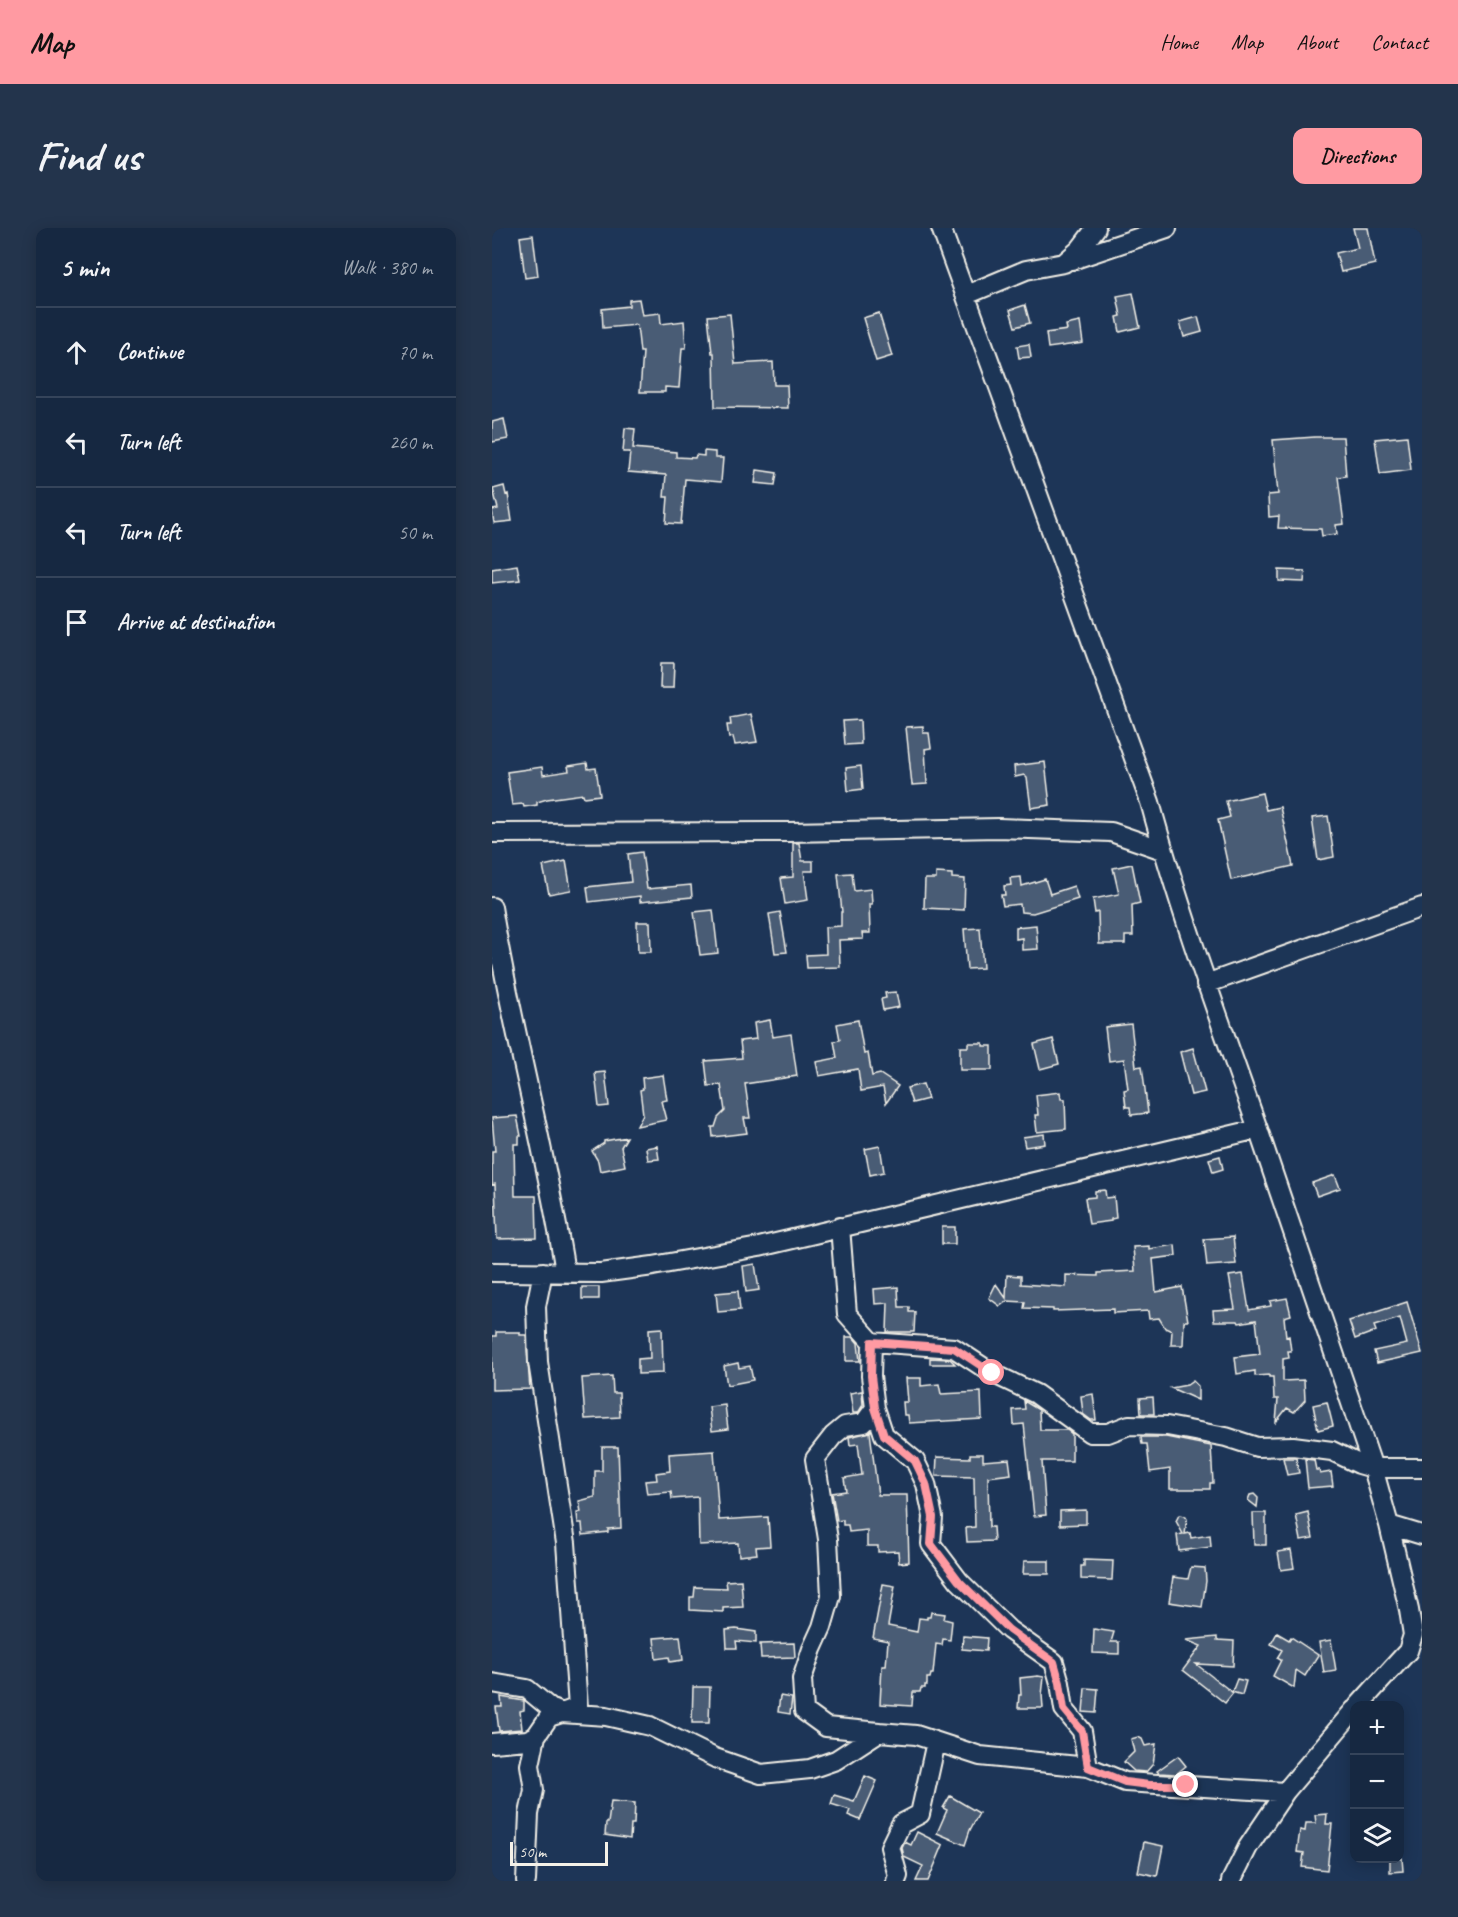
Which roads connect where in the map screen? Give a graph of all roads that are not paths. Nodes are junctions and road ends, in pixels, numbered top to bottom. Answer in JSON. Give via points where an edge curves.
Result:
{"nodes":[{"id":1,"x":941,"y":228,"type":"edge"},
{"id":2,"x":1096,"y":228,"type":"edge"},
{"id":3,"x":1167,"y":228,"type":"edge"},
{"id":4,"x":1064,"y":263,"type":"junction"},
{"id":5,"x":966,"y":295,"type":"junction"},
{"id":6,"x":492,"y":833,"type":"edge"},
{"id":7,"x":1163,"y":850,"type":"junction"},
{"id":8,"x":1422,"y":907,"type":"edge"},
{"id":9,"x":492,"y":912,"type":"edge"},
{"id":10,"x":1206,"y":984,"type":"junction"},
{"id":11,"x":1258,"y":1129,"type":"junction"},
{"id":12,"x":840,"y":1227,"type":"junction"},
{"id":13,"x":492,"y":1272,"type":"edge"},
{"id":14,"x":543,"y":1272,"type":"junction"},
{"id":15,"x":565,"y":1272,"type":"junction"},
{"id":16,"x":872,"y":1342,"type":"junction"},
{"id":17,"x":875,"y":1408,"type":"junction"},
{"id":18,"x":1373,"y":1468,"type":"junction"},
{"id":19,"x":1422,"y":1468,"type":"edge"},
{"id":20,"x":1389,"y":1525,"type":"junction"},
{"id":21,"x":1422,"y":1535,"type":"edge"},
{"id":22,"x":492,"y":1683,"type":"edge"},
{"id":23,"x":1363,"y":1701,"type":"edge"},
{"id":24,"x":562,"y":1713,"type":"junction"},
{"id":25,"x":1350,"y":1715,"type":"edge"},
{"id":26,"x":879,"y":1732,"type":"junction"},
{"id":27,"x":536,"y":1736,"type":"junction"},
{"id":28,"x":936,"y":1742,"type":"junction"},
{"id":29,"x":492,"y":1743,"type":"edge"},
{"id":30,"x":1088,"y":1767,"type":"junction"},
{"id":31,"x":1285,"y":1792,"type":"junction"},
{"id":32,"x":526,"y":1881,"type":"edge"},
{"id":33,"x":896,"y":1881,"type":"edge"},
{"id":34,"x":1231,"y":1881,"type":"edge"}],
"edges":[{"from":1,"to":5,"type":"street"},
{"from":2,"to":4,"type":"street"},
{"from":3,"to":4,"type":"street"},
{"from":4,"to":5,"type":"street","via":[[1026,270]]},
{"from":5,"to":7,"type":"street","via":[[1150,802]]},
{"from":6,"to":7,"type":"street","via":[[999,828],[1110,832]]},
{"from":7,"to":10,"type":"street"},
{"from":8,"to":10,"type":"street"},
{"from":9,"to":15,"type":"street"},
{"from":10,"to":11,"type":"street"},
{"from":11,"to":12,"type":"street"},
{"from":11,"to":18,"type":"street"},
{"from":12,"to":15,"type":"street","via":[[759,1247],[652,1266],[601,1273]]},
{"from":12,"to":16,"type":"street","via":[[847,1314]]},
{"from":13,"to":14,"type":"street"},
{"from":14,"to":15,"type":"street"},
{"from":14,"to":24,"type":"street","via":[[537,1306],[538,1362],[565,1533],[578,1707]]},
{"from":16,"to":17,"type":"street"},
{"from":16,"to":18,"type":"street","via":[[954,1348],[992,1373],[1036,1394],[1090,1433],[1108,1433],[1129,1425],[1167,1426],[1257,1447],[1332,1451]]},
{"from":17,"to":26,"type":"street","via":[[864,1423],[845,1426],[833,1436],[815,1459],[828,1539],[831,1596],[802,1679],[804,1711],[826,1727]]},
{"from":17,"to":30,"type":"street","via":[[884,1435],[915,1461],[926,1484],[933,1517],[931,1544],[959,1581],[1009,1630],[1054,1662],[1064,1709],[1082,1731]]},
{"from":18,"to":19,"type":"street"},
{"from":18,"to":20,"type":"street"},
{"from":20,"to":21,"type":"street"},
{"from":20,"to":23,"type":"street","via":[[1409,1610],[1412,1642]]},
{"from":22,"to":24,"type":"street","via":[[527,1689]]},
{"from":24,"to":26,"type":"street","via":[[606,1716],[650,1726],[715,1758],[761,1774],[810,1769],[836,1760]]},
{"from":24,"to":27,"type":"street","via":[[549,1717]]},
{"from":25,"to":31,"type":"street"},
{"from":26,"to":28,"type":"street","via":[[916,1735]]},
{"from":27,"to":29,"type":"street"},
{"from":27,"to":32,"type":"street","via":[[530,1765],[534,1790]]},
{"from":28,"to":30,"type":"street","via":[[980,1756]]},
{"from":28,"to":33,"type":"street","via":[[920,1814],[901,1824],[890,1847]]},
{"from":30,"to":31,"type":"street","via":[[1125,1782]]},
{"from":31,"to":34,"type":"street","via":[[1248,1847]]}]}
